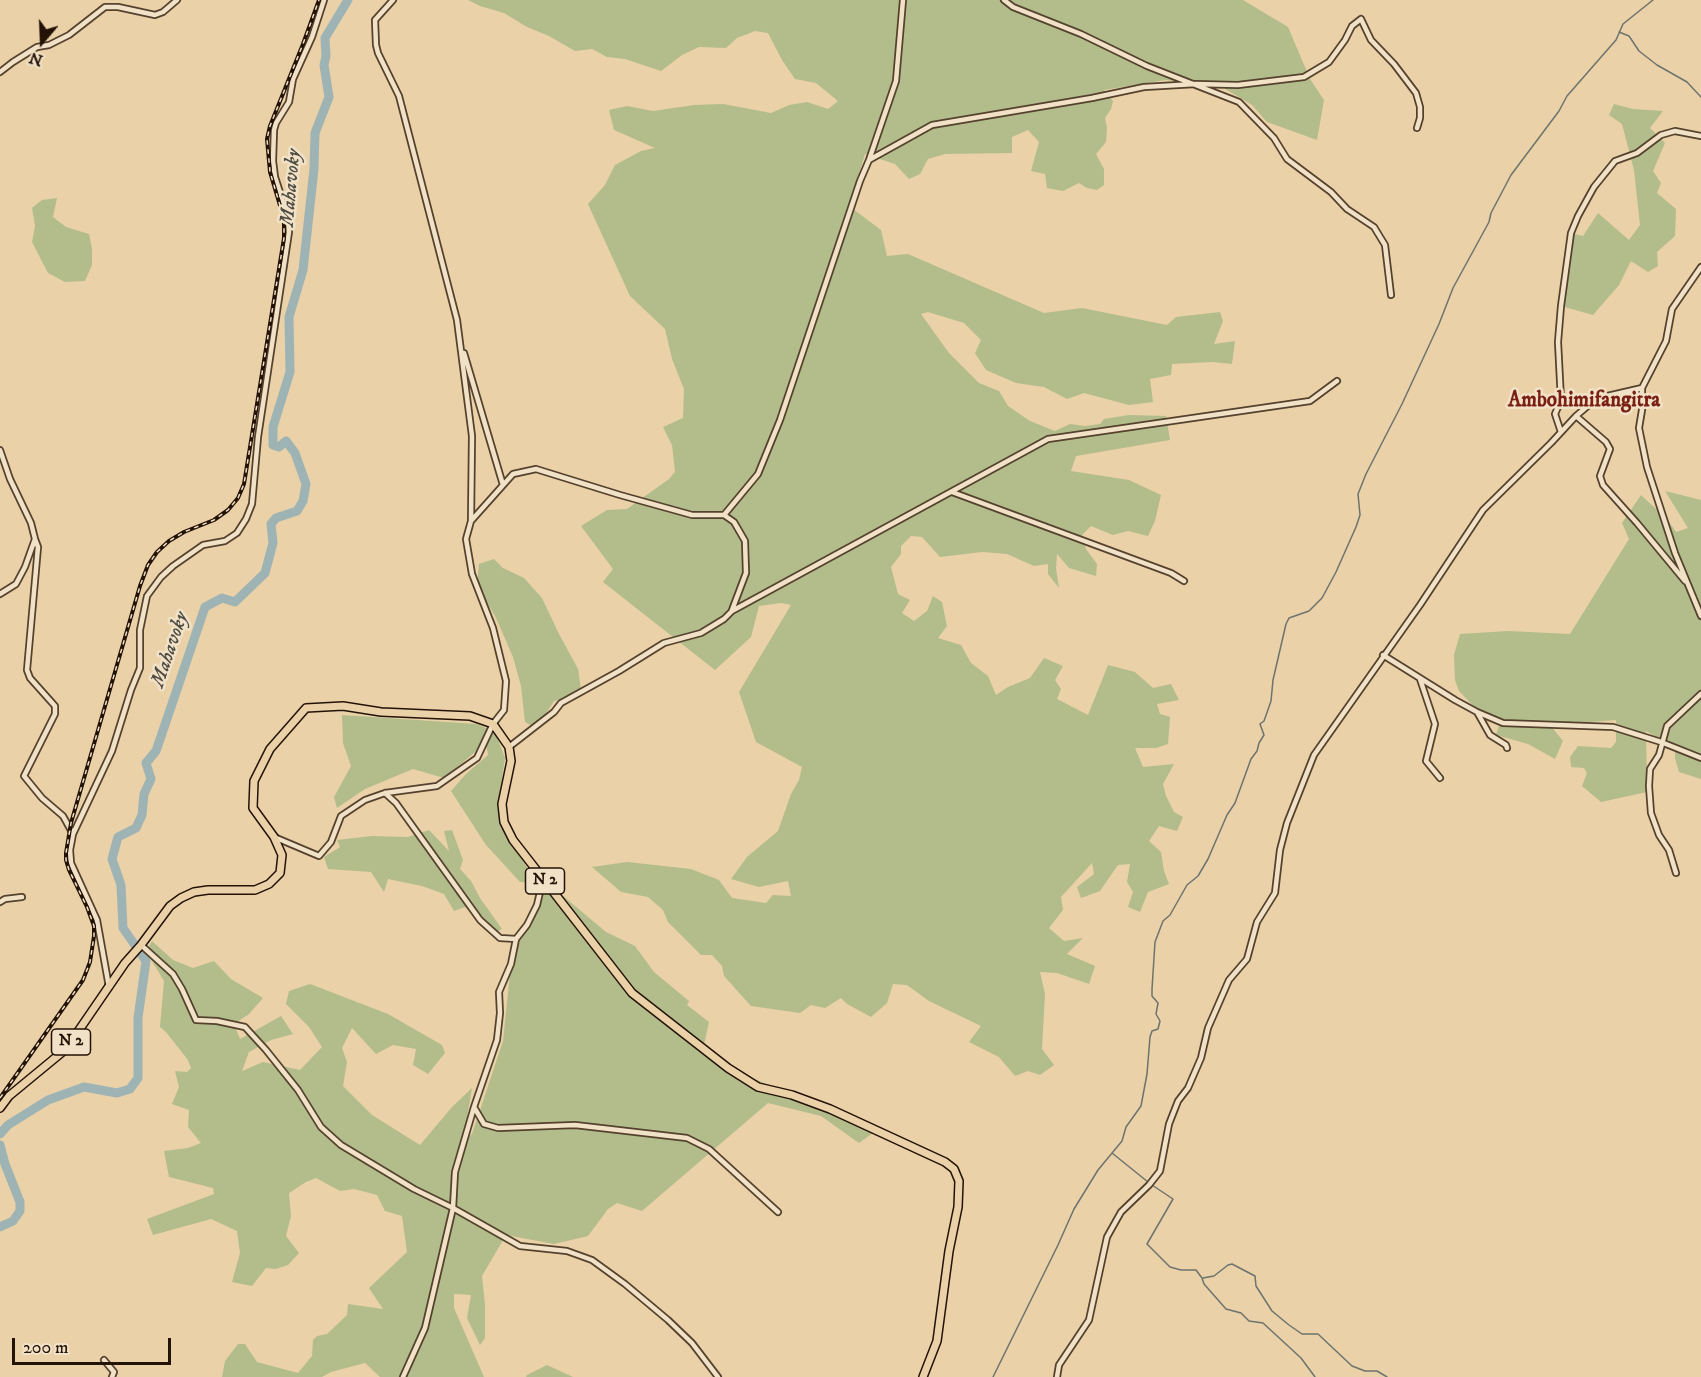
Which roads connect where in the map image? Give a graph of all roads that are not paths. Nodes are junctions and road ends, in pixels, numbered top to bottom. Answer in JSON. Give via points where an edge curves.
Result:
{"nodes":[{"id":1,"x":177,"y":0,"type":"edge"},
{"id":2,"x":324,"y":0,"type":"edge"},
{"id":3,"x":393,"y":0,"type":"edge"},
{"id":4,"x":903,"y":0,"type":"edge"},
{"id":5,"x":1004,"y":0,"type":"edge"},
{"id":6,"x":0,"y":72,"type":"edge"},
{"id":7,"x":1196,"y":84,"type":"junction"},
{"id":8,"x":1417,"y":128,"type":"dead end"},
{"id":9,"x":1701,"y":136,"type":"edge"},
{"id":10,"x":869,"y":160,"type":"junction"},
{"id":11,"x":1701,"y":267,"type":"edge"},
{"id":12,"x":1391,"y":295,"type":"dead end"},
{"id":13,"x":461,"y":343,"type":"junction"},
{"id":14,"x":1337,"y":381,"type":"dead end"},
{"id":15,"x":1642,"y":388,"type":"junction"},
{"id":16,"x":1576,"y":416,"type":"junction"},
{"id":17,"x":1561,"y":432,"type":"junction"},
{"id":18,"x":0,"y":450,"type":"edge"},
{"id":19,"x":503,"y":485,"type":"junction"},
{"id":20,"x":952,"y":492,"type":"junction"},
{"id":21,"x":724,"y":515,"type":"junction"},
{"id":22,"x":471,"y":521,"type":"junction"},
{"id":23,"x":35,"y":539,"type":"junction"},
{"id":24,"x":1184,"y":581,"type":"dead end"},
{"id":25,"x":1688,"y":585,"type":"junction"},
{"id":26,"x":0,"y":594,"type":"edge"},
{"id":27,"x":732,"y":611,"type":"junction"},
{"id":28,"x":1701,"y":616,"type":"edge"},
{"id":29,"x":1383,"y":655,"type":"junction"},
{"id":30,"x":1420,"y":679,"type":"junction"},
{"id":31,"x":1701,"y":694,"type":"edge"},
{"id":32,"x":1477,"y":712,"type":"junction"},
{"id":33,"x":493,"y":724,"type":"junction"},
{"id":34,"x":1661,"y":742,"type":"junction"},
{"id":35,"x":509,"y":747,"type":"junction"},
{"id":36,"x":1507,"y":748,"type":"dead end"},
{"id":37,"x":1701,"y":758,"type":"edge"},
{"id":38,"x":1440,"y":778,"type":"dead end"},
{"id":39,"x":385,"y":793,"type":"junction"},
{"id":40,"x":73,"y":834,"type":"junction"},
{"id":41,"x":274,"y":837,"type":"junction"},
{"id":42,"x":1676,"y":873,"type":"dead end"},
{"id":43,"x":543,"y":879,"type":"junction"},
{"id":44,"x":22,"y":897,"type":"dead end"},
{"id":45,"x":0,"y":902,"type":"edge"},
{"id":46,"x":516,"y":939,"type":"junction"},
{"id":47,"x":141,"y":945,"type":"junction"},
{"id":48,"x":109,"y":987,"type":"junction"},
{"id":49,"x":474,"y":1107,"type":"junction"},
{"id":50,"x":0,"y":1108,"type":"edge"},
{"id":51,"x":453,"y":1208,"type":"junction"},
{"id":52,"x":778,"y":1212,"type":"dead end"},
{"id":53,"x":104,"y":1360,"type":"dead end"},
{"id":54,"x":112,"y":1377,"type":"edge"},
{"id":55,"x":404,"y":1377,"type":"edge"},
{"id":56,"x":718,"y":1377,"type":"edge"},
{"id":57,"x":923,"y":1377,"type":"edge"},
{"id":58,"x":1057,"y":1377,"type":"edge"}],
"edges":[{"from":1,"to":6,"type":"street","via":[[155,15],[105,8],[69,35],[37,47]]},
{"from":2,"to":40,"type":"street","via":[[293,79],[289,102],[274,130],[275,177],[289,232],[258,437],[252,504],[237,532],[225,541],[203,544],[161,577],[147,596],[140,630],[140,668],[112,751]]},
{"from":3,"to":13,"type":"street","via":[[375,20],[378,54],[399,96]]},
{"from":4,"to":10,"type":"street","via":[[896,81]]},
{"from":5,"to":7,"type":"street","via":[[1147,66]]},
{"from":7,"to":8,"type":"street","via":[[1238,85],[1304,77],[1329,62],[1352,26],[1361,19],[1371,40],[1416,93],[1420,107]]},
{"from":7,"to":10,"type":"street","via":[[1144,87],[932,125]]},
{"from":7,"to":12,"type":"street","via":[[1239,102],[1274,138],[1287,159],[1374,227],[1385,245]]},
{"from":9,"to":17,"type":"street","via":[[1675,131],[1661,135],[1637,153],[1615,161],[1578,216],[1571,233],[1558,342],[1561,400],[1555,414]]},
{"from":10,"to":21,"type":"street","via":[[758,474]]},
{"from":11,"to":15,"type":"street","via":[[1672,309],[1666,341]]},
{"from":13,"to":19,"type":"street"},
{"from":13,"to":22,"type":"street","via":[[472,436]]},
{"from":14,"to":20,"type":"street","via":[[1310,401],[1048,439]]},
{"from":15,"to":16,"type":"street","via":[[1603,397]]},
{"from":15,"to":25,"type":"street","via":[[1639,428],[1647,467]]},
{"from":16,"to":17,"type":"street"},
{"from":16,"to":25,"type":"street","via":[[1610,449],[1600,476],[1603,485]]},
{"from":17,"to":29,"type":"street","via":[[1483,510]]},
{"from":18,"to":23,"type":"street"},
{"from":19,"to":21,"type":"street","via":[[513,474],[536,469],[692,515]]},
{"from":19,"to":22,"type":"street"},
{"from":20,"to":24,"type":"street"},
{"from":20,"to":27,"type":"street"},
{"from":21,"to":27,"type":"street","via":[[734,522],[745,541],[746,573]]},
{"from":22,"to":33,"type":"street","via":[[466,539],[472,574],[493,628],[506,681],[504,710]]},
{"from":23,"to":26,"type":"street","via":[[16,584]]},
{"from":23,"to":40,"type":"street","via":[[38,548],[27,670],[55,706],[55,714],[24,776],[63,816]]},
{"from":25,"to":28,"type":"street"},
{"from":27,"to":35,"type":"street","via":[[700,633],[664,643],[561,703]]},
{"from":29,"to":30,"type":"street"},
{"from":29,"to":58,"type":"street","via":[[1314,755],[1287,823],[1275,893],[1257,922],[1247,959],[1229,980],[1208,1028],[1201,1058],[1169,1124],[1160,1170],[1121,1212],[1110,1231],[1089,1320],[1059,1365]]},
{"from":30,"to":32,"type":"street"},
{"from":30,"to":38,"type":"street","via":[[1435,724],[1426,761]]},
{"from":31,"to":34,"type":"street","via":[[1673,718]]},
{"from":32,"to":34,"type":"street","via":[[1503,723],[1613,727]]},
{"from":32,"to":36,"type":"street","via":[[1490,735]]},
{"from":33,"to":35,"type":"main road"},
{"from":33,"to":39,"type":"street","via":[[477,758],[437,786]]},
{"from":33,"to":41,"type":"main road","number":"N 2","via":[[470,716],[343,706],[306,708],[270,749],[254,781],[253,808]]},
{"from":34,"to":37,"type":"street"},
{"from":34,"to":42,"type":"street","via":[[1659,755],[1650,769],[1651,813]]},
{"from":35,"to":43,"type":"main road","number":"N 2","via":[[511,761],[502,804],[504,822]]},
{"from":39,"to":41,"type":"street","via":[[365,800],[341,816],[331,842],[319,856]]},
{"from":39,"to":46,"type":"street","via":[[480,920],[500,938]]},
{"from":40,"to":48,"type":"street","via":[[71,863],[98,920]]},
{"from":41,"to":47,"type":"main road","number":"N 2","via":[[282,855],[280,873],[269,885],[255,890],[194,892],[181,898],[161,916]]},
{"from":43,"to":46,"type":"street","via":[[537,905]]},
{"from":43,"to":57,"type":"main road","number":"N 2","via":[[632,993],[728,1068],[758,1087],[830,1108],[954,1169],[959,1181],[958,1207],[937,1341]]},
{"from":44,"to":45,"type":"street"},
{"from":46,"to":49,"type":"street","via":[[499,992],[498,1040]]},
{"from":47,"to":48,"type":"main road","number":"N 2"},
{"from":47,"to":51,"type":"street","via":[[173,974],[196,1020],[245,1028],[298,1090],[321,1127],[341,1145]]},
{"from":48,"to":50,"type":"main road","number":"N 2","via":[[66,1049]]},
{"from":49,"to":51,"type":"street","via":[[455,1173]]},
{"from":49,"to":52,"type":"street","via":[[484,1125],[498,1128],[575,1125],[687,1138],[709,1149]]},
{"from":51,"to":55,"type":"street","via":[[425,1328]]},
{"from":51,"to":56,"type":"street","via":[[520,1246],[567,1251],[592,1260],[668,1320]]},
{"from":53,"to":54,"type":"street","via":[[114,1372]]}]}
